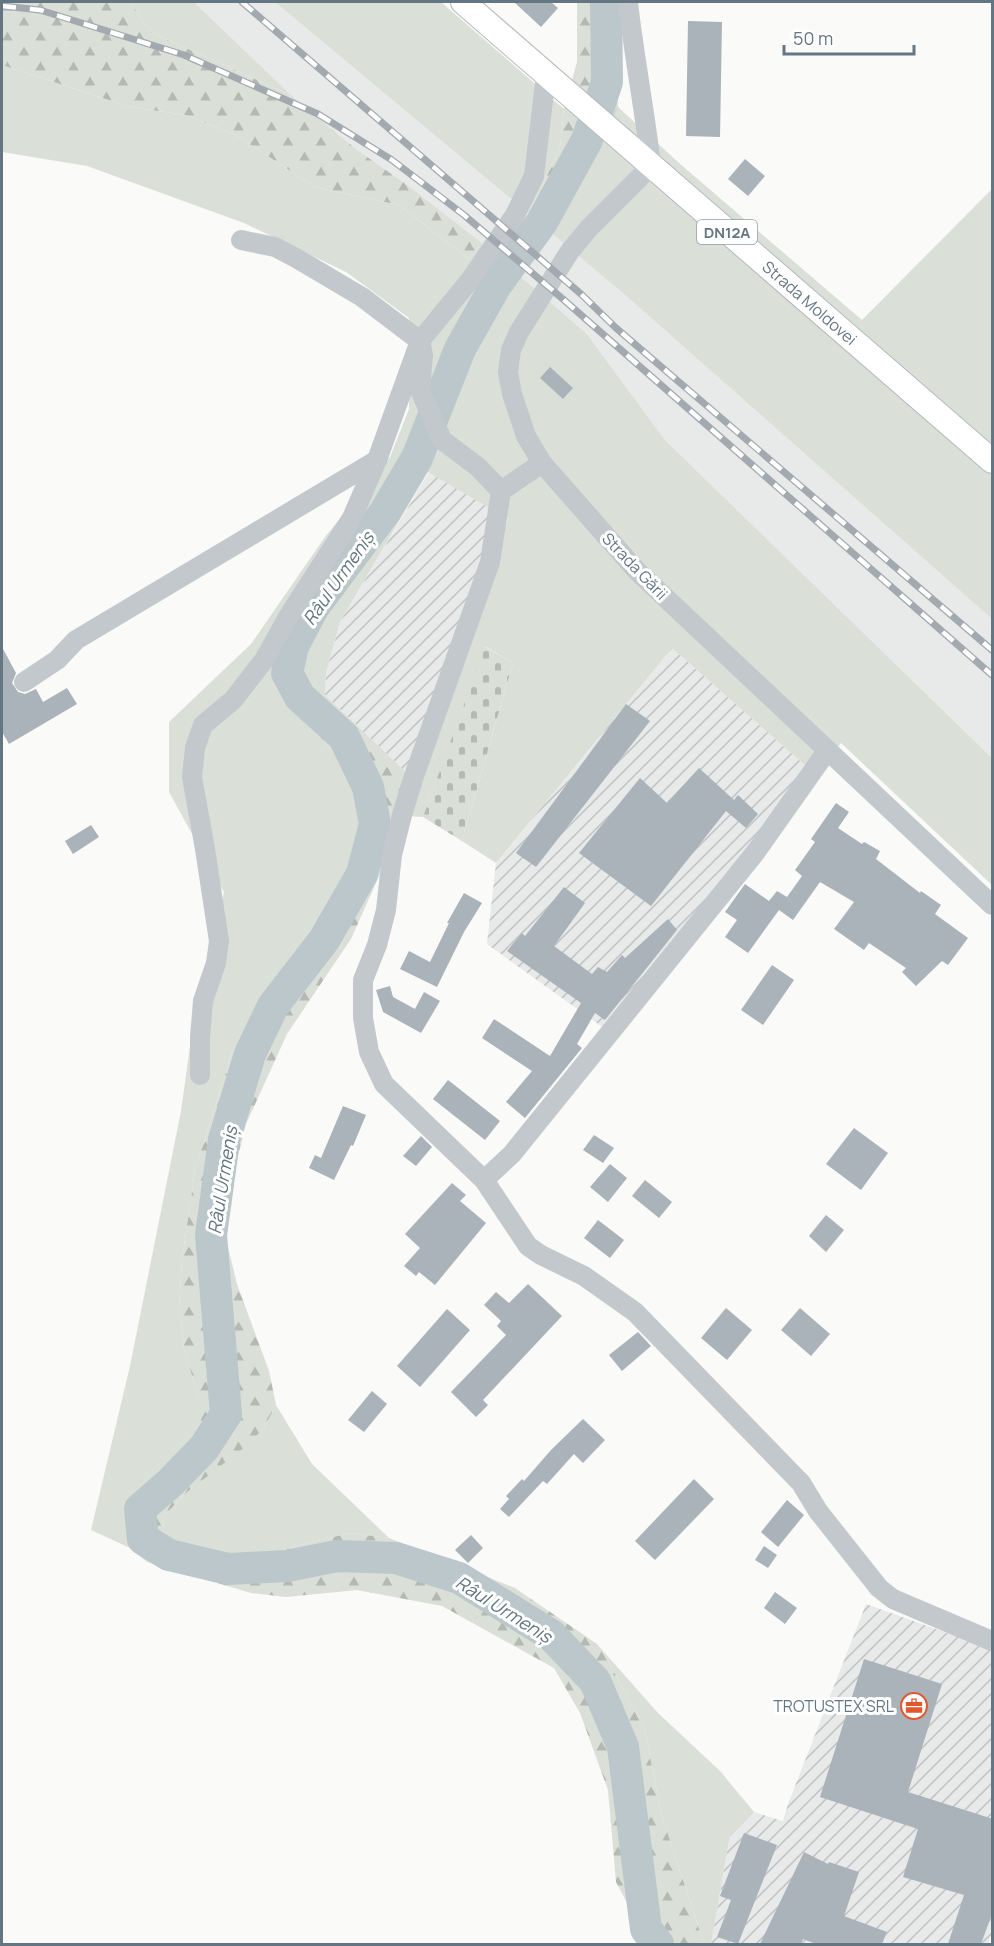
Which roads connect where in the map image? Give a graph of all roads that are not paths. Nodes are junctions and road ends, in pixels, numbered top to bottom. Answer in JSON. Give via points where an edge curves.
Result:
{"nodes":[{"id":1,"x":463,"y":2,"type":"edge"},
{"id":2,"x":628,"y":2,"type":"edge"},
{"id":3,"x":546,"y":75,"type":"junction"},
{"id":4,"x":651,"y":166,"type":"junction"},
{"id":5,"x":241,"y":240,"type":"dead end"},
{"id":6,"x":420,"y":342,"type":"junction"},
{"id":7,"x":376,"y":460,"type":"junction"},
{"id":8,"x":993,"y":461,"type":"edge"},
{"id":9,"x":542,"y":463,"type":"junction"},
{"id":10,"x":501,"y":491,"type":"junction"},
{"id":11,"x":24,"y":682,"type":"dead end"},
{"id":12,"x":827,"y":751,"type":"junction"},
{"id":13,"x":993,"y":904,"type":"edge"},
{"id":14,"x":200,"y":1075,"type":"dead end"},
{"id":15,"x":484,"y":1180,"type":"junction"},
{"id":16,"x":993,"y":1641,"type":"edge"}],
"edges":[{"from":1,"to":3,"type":"main road","name":"Strada Moldovei","number":"DN12A"},
{"from":2,"to":4,"type":"street"},
{"from":3,"to":4,"type":"main road","name":"Strada Moldovei","number":"DN12A"},
{"from":3,"to":6,"type":"street","via":[[534,176],[509,224]]},
{"from":4,"to":8,"type":"main road","name":"Strada Moldovei","number":"DN12A"},
{"from":4,"to":9,"type":"street","name":"Strada Gării","via":[[570,251],[533,307],[512,350],[508,372],[512,394],[526,436]]},
{"from":5,"to":6,"type":"street","via":[[275,247],[296,258],[362,297]]},
{"from":6,"to":7,"type":"street"},
{"from":6,"to":10,"type":"street","via":[[420,390],[442,440],[478,467]]},
{"from":7,"to":11,"type":"street","via":[[76,640],[57,660]]},
{"from":7,"to":14,"type":"street","via":[[352,519],[264,660],[233,700],[203,725],[195,748],[192,777],[219,941],[203,1001]]},
{"from":9,"to":10,"type":"street"},
{"from":9,"to":12,"type":"street","name":"Strada Gării","via":[[636,570]]},
{"from":10,"to":15,"type":"street","via":[[490,562],[408,796],[392,855],[386,910],[363,980],[363,1018],[369,1052],[384,1083]]},
{"from":12,"to":13,"type":"street","name":"Strada Gării"},
{"from":12,"to":15,"type":"street","via":[[755,853],[512,1154]]},
{"from":15,"to":16,"type":"street","via":[[528,1246],[584,1276],[635,1312],[766,1445],[801,1483],[818,1511],[879,1588],[893,1599]]}]}
